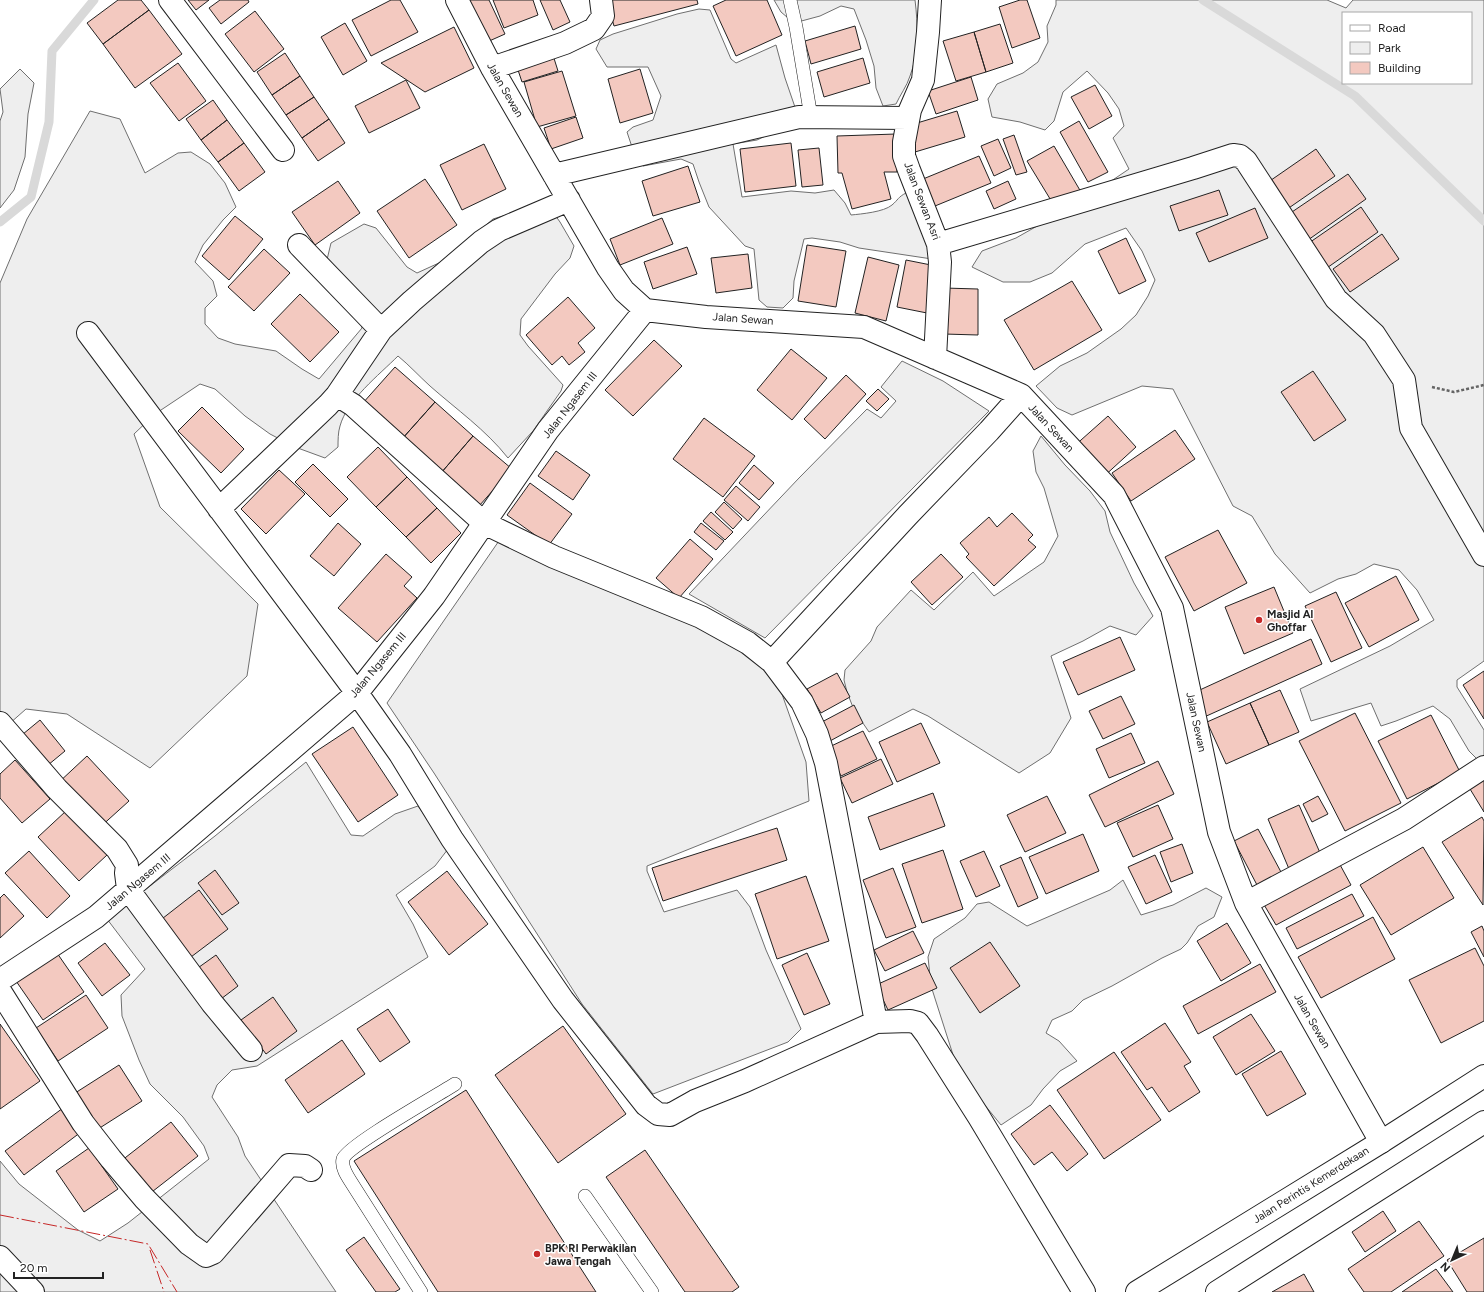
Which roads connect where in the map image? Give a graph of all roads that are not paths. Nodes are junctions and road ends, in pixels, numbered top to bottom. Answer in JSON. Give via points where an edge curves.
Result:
{"nodes":[{"id":1,"x":170,"y":0,"type":"edge"},
{"id":2,"x":457,"y":0,"type":"edge"},
{"id":3,"x":601,"y":0,"type":"edge"},
{"id":4,"x":790,"y":0,"type":"edge"},
{"id":5,"x":930,"y":0,"type":"edge"},
{"id":6,"x":492,"y":68,"type":"junction"},
{"id":7,"x":811,"y":117,"type":"junction"},
{"id":8,"x":908,"y":118,"type":"junction"},
{"id":9,"x":284,"y":150,"type":"dead end"},
{"id":10,"x":554,"y":174,"type":"junction"},
{"id":11,"x":569,"y":200,"type":"junction"},
{"id":12,"x":938,"y":244,"type":"junction"},
{"id":13,"x":299,"y":245,"type":"dead end"},
{"id":14,"x":645,"y":310,"type":"junction"},
{"id":15,"x":381,"y":330,"type":"junction"},
{"id":16,"x":88,"y":333,"type":"dead end"},
{"id":17,"x":935,"y":358,"type":"junction"},
{"id":18,"x":337,"y":395,"type":"junction"},
{"id":19,"x":1021,"y":395,"type":"junction"},
{"id":20,"x":219,"y":509,"type":"junction"},
{"id":21,"x":484,"y":523,"type":"junction"},
{"id":22,"x":1484,"y":555,"type":"edge"},
{"id":23,"x":772,"y":662,"type":"junction"},
{"id":24,"x":357,"y":693,"type":"junction"},
{"id":25,"x":0,"y":723,"type":"edge"},
{"id":26,"x":1484,"y":767,"type":"edge"},
{"id":27,"x":128,"y":890,"type":"junction"},
{"id":28,"x":1246,"y":903,"type":"junction"},
{"id":29,"x":0,"y":980,"type":"edge"},
{"id":30,"x":0,"y":992,"type":"edge"},
{"id":31,"x":876,"y":1022,"type":"junction"},
{"id":32,"x":252,"y":1050,"type":"dead end"},
{"id":33,"x":1484,"y":1076,"type":"edge"},
{"id":34,"x":455,"y":1084,"type":"dead end"},
{"id":35,"x":1484,"y":1122,"type":"edge"},
{"id":36,"x":1381,"y":1142,"type":"junction"},
{"id":37,"x":310,"y":1170,"type":"dead end"},
{"id":38,"x":585,"y":1196,"type":"dead end"},
{"id":39,"x":2,"y":1262,"type":"edge"},
{"id":40,"x":32,"y":1292,"type":"edge"},
{"id":41,"x":421,"y":1292,"type":"edge"},
{"id":42,"x":652,"y":1292,"type":"edge"},
{"id":43,"x":1084,"y":1292,"type":"edge"},
{"id":44,"x":1137,"y":1292,"type":"edge"},
{"id":45,"x":1217,"y":1292,"type":"edge"}],
"edges":[{"from":1,"to":9,"type":"main road"},
{"from":2,"to":6,"type":"main road","name":"Jalan Sewan"},
{"from":3,"to":6,"type":"main road","via":[[603,16],[594,29],[565,43]]},
{"from":4,"to":7,"type":"lane"},
{"from":5,"to":8,"type":"main road","name":"Jalan Sewan Asri","via":[[923,80]]},
{"from":6,"to":10,"type":"main road","name":"Jalan Sewan"},
{"from":7,"to":8,"type":"main road"},
{"from":7,"to":10,"type":"main road","via":[[799,117]]},
{"from":8,"to":12,"type":"main road","name":"Jalan Sewan Asri","via":[[904,156]]},
{"from":10,"to":11,"type":"main road","name":"Jalan Sewan"},
{"from":11,"to":14,"type":"main road","name":"Jalan Sewan","via":[[624,292]]},
{"from":11,"to":15,"type":"main road","via":[[499,230],[481,242]]},
{"from":12,"to":17,"type":"main road","name":"Jalan Sewan Asri","via":[[940,262]]},
{"from":12,"to":22,"type":"main road","via":[[1233,155],[1240,156],[1246,161],[1336,299],[1374,334],[1404,380],[1411,428]]},
{"from":13,"to":15,"type":"main road"},
{"from":14,"to":17,"type":"main road","name":"Jalan Sewan","via":[[706,317],[864,327]]},
{"from":14,"to":21,"type":"main road","name":"Jalan Ngasem III","via":[[548,430]]},
{"from":15,"to":18,"type":"main road"},
{"from":16,"to":20,"type":"main road"},
{"from":17,"to":19,"type":"main road","name":"Jalan Sewan"},
{"from":18,"to":20,"type":"main road"},
{"from":18,"to":21,"type":"main road","via":[[353,405]]},
{"from":19,"to":23,"type":"main road"},
{"from":19,"to":28,"type":"main road","name":"Jalan Sewan","via":[[1114,495],[1172,608],[1219,832]]},
{"from":20,"to":24,"type":"main road"},
{"from":21,"to":23,"type":"main road","via":[[554,556],[701,617],[748,643]]},
{"from":21,"to":24,"type":"main road","name":"Jalan Ngasem III","via":[[434,596]]},
{"from":23,"to":31,"type":"main road","via":[[802,702],[817,734],[826,762]]},
{"from":24,"to":27,"type":"main road","name":"Jalan Ngasem III"},
{"from":24,"to":31,"type":"main road","via":[[400,754],[452,839],[563,1000],[646,1105],[658,1114],[670,1115],[695,1101]]},
{"from":25,"to":27,"type":"main road","via":[[58,789],[117,849],[127,865]]},
{"from":26,"to":28,"type":"main road","via":[[1404,819]]},
{"from":27,"to":29,"type":"main road","name":"Jalan Ngasem III","via":[[96,917]]},
{"from":27,"to":32,"type":"main road","via":[[212,1003]]},
{"from":28,"to":36,"type":"main road","name":"Jalan Sewan"},
{"from":30,"to":37,"type":"main road","via":[[87,1129],[111,1160],[189,1244],[206,1256],[213,1254],[289,1165],[305,1166]]},
{"from":31,"to":43,"type":"main road","via":[[910,1021],[918,1023],[923,1028]]},
{"from":33,"to":36,"type":"main road","name":"Jalan Perintis Kemerdekaan"},
{"from":34,"to":41,"type":"lane","via":[[372,1134],[349,1150],[343,1159],[343,1168],[351,1182]]},
{"from":35,"to":45,"type":"main road"},
{"from":36,"to":44,"type":"main road","name":"Jalan Perintis Kemerdekaan"},
{"from":38,"to":42,"type":"lane"},
{"from":39,"to":40,"type":"main road"}]}
